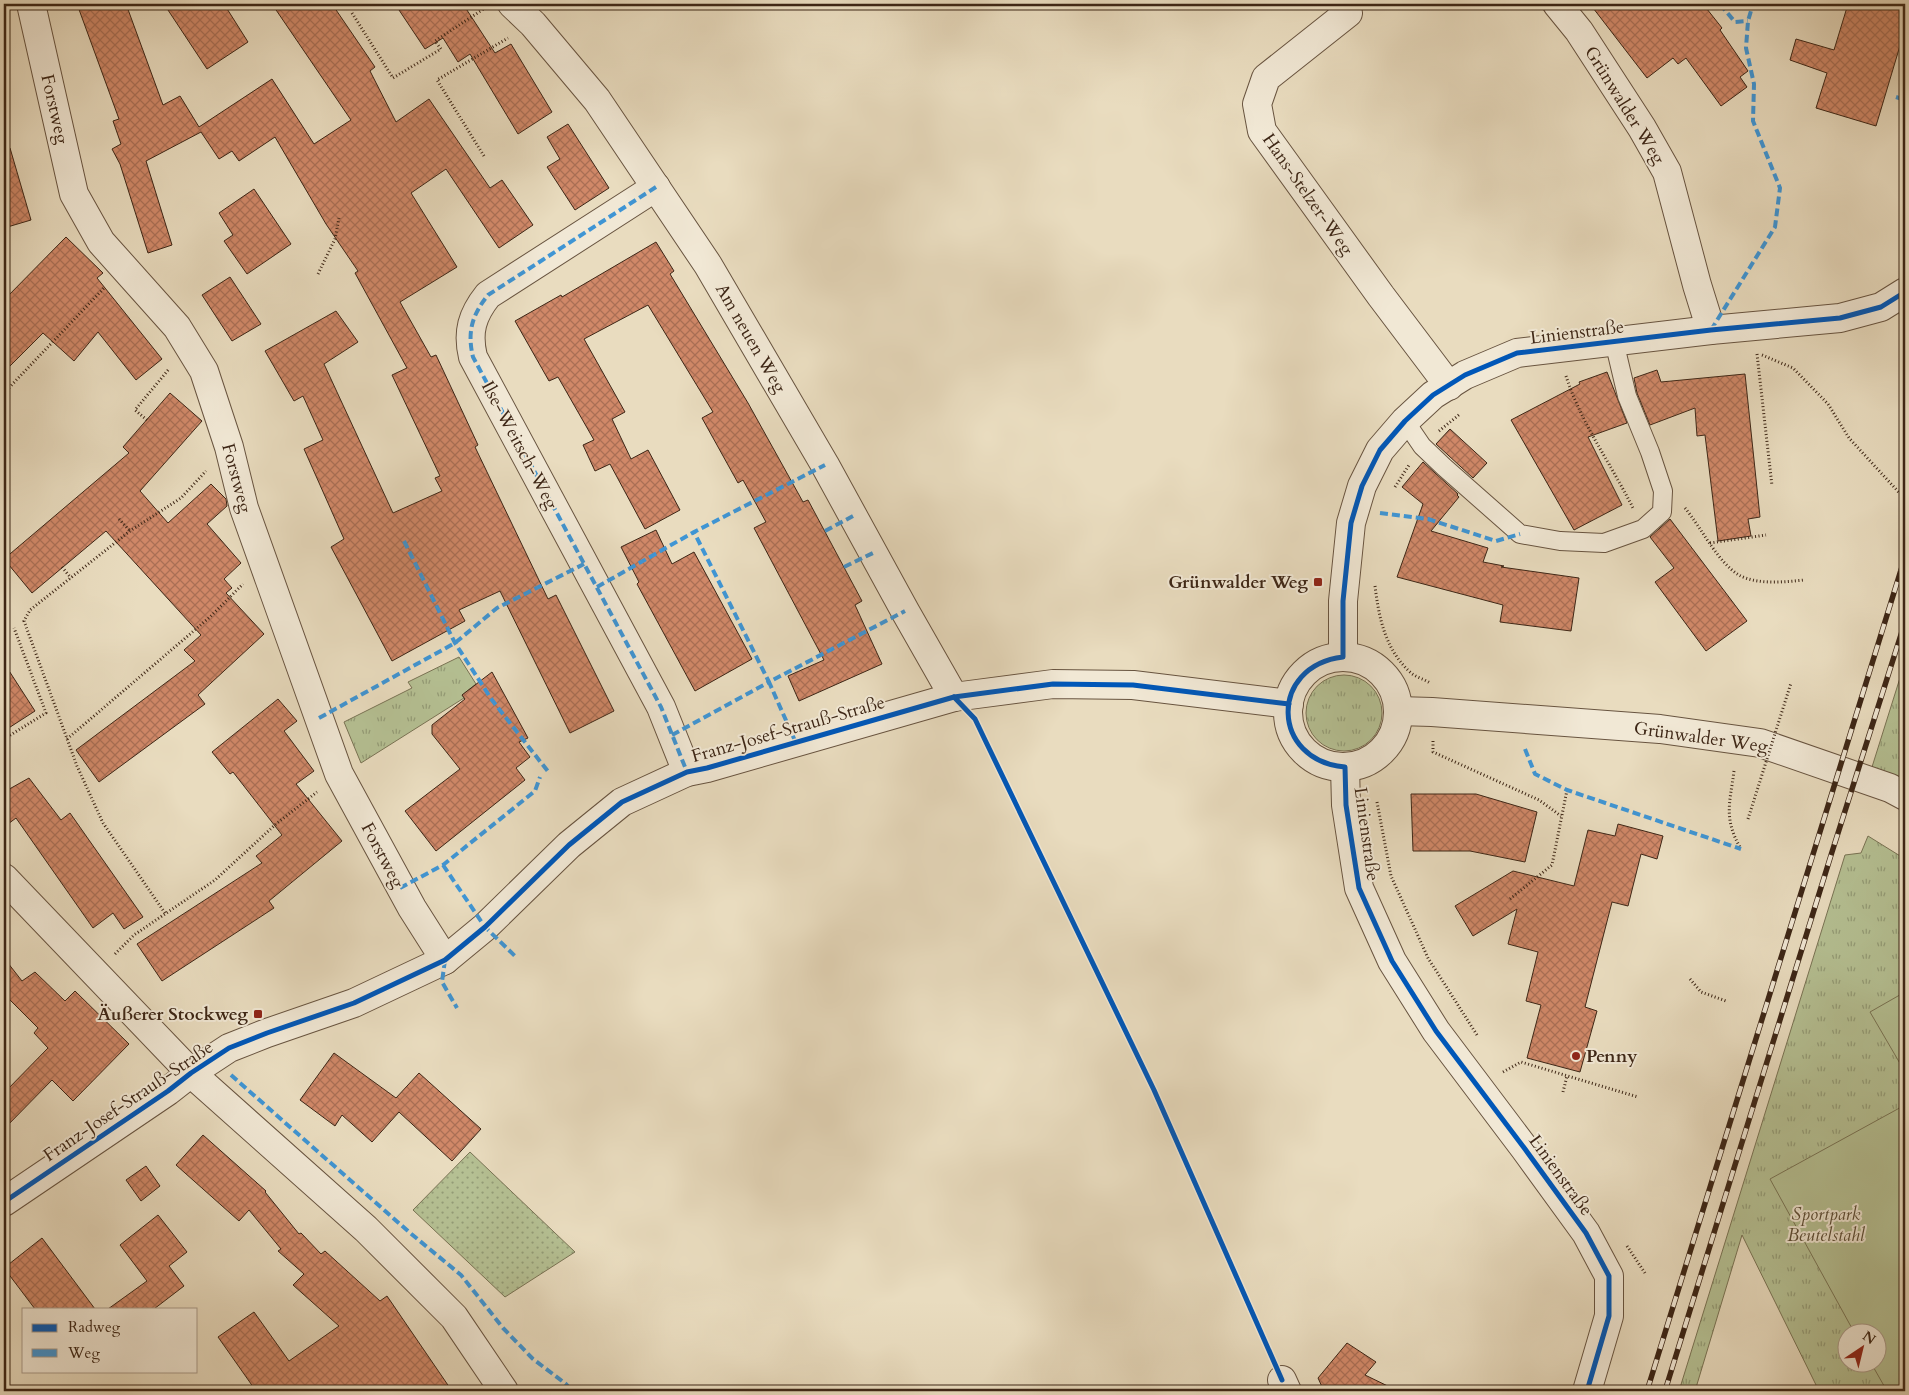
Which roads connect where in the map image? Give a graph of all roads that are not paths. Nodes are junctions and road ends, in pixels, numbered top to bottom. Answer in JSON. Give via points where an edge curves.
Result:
{"nodes":[{"id":1,"x":31,"y":4,"type":"edge"},
{"id":2,"x":512,"y":4,"type":"edge"},
{"id":3,"x":1557,"y":4,"type":"edge"},
{"id":4,"x":1350,"y":7,"type":"edge"},
{"id":5,"x":656,"y":187,"type":"junction"},
{"id":6,"x":1905,"y":292,"type":"edge"},
{"id":7,"x":1711,"y":330,"type":"junction"},
{"id":8,"x":1614,"y":341,"type":"junction"},
{"id":9,"x":1449,"y":386,"type":"junction"},
{"id":10,"x":1405,"y":421,"type":"junction"},
{"id":11,"x":1343,"y":657,"type":"junction"},
{"id":12,"x":954,"y":697,"type":"junction"},
{"id":13,"x":1289,"y":704,"type":"junction"},
{"id":14,"x":1398,"y":711,"type":"junction"},
{"id":15,"x":1345,"y":767,"type":"junction"},
{"id":16,"x":687,"y":772,"type":"junction"},
{"id":17,"x":1905,"y":796,"type":"edge"},
{"id":18,"x":4,"y":878,"type":"edge"},
{"id":19,"x":445,"y":960,"type":"junction"},
{"id":20,"x":191,"y":1073,"type":"junction"},
{"id":21,"x":4,"y":1202,"type":"edge"},
{"id":22,"x":504,"y":1391,"type":"edge"},
{"id":23,"x":1587,"y":1391,"type":"edge"}],
"edges":[{"from":1,"to":19,"type":"street","name":"Forstweg","via":[[74,194],[101,242],[176,326],[204,371],[229,446],[244,508],[339,774],[412,908]]},
{"from":2,"to":5,"type":"street","name":"Am neuen Weg","via":[[597,100]]},
{"from":3,"to":7,"type":"street","name":"Grünwalder Weg","via":[[1589,47],[1667,172]]},
{"from":4,"to":9,"type":"street","name":"Hans-Stelzer-Weg","via":[[1266,78],[1257,104],[1262,131]]},
{"from":5,"to":12,"type":"street","name":"Am neuen Weg","via":[[708,265],[825,465]]},
{"from":5,"to":16,"type":"street","name":"Ilse-Weitsch-Weg","via":[[488,295],[476,310],[469,343],[473,357],[661,707]]},
{"from":6,"to":7,"type":"street","name":"Linienstraße","via":[[1880,306],[1840,318]]},
{"from":7,"to":8,"type":"street","name":"Linienstraße"},
{"from":8,"to":9,"type":"street","name":"Linienstraße","via":[[1517,353],[1474,371]]},
{"from":8,"to":10,"type":"lane","name":"Linienstraße","via":[[1627,396],[1663,491],[1662,512],[1643,529],[1604,543],[1560,541],[1520,534],[1422,446]]},
{"from":9,"to":10,"type":"street","name":"Linienstraße"},
{"from":10,"to":11,"type":"street","name":"Linienstraße","via":[[1380,450],[1362,486],[1351,523],[1343,601]]},
{"from":11,"to":13,"type":"street","name":"Linienstraße","via":[[1324,660],[1307,670],[1295,685]]},
{"from":11,"to":14,"type":"street","name":"Linienstraße","via":[[1367,662],[1386,677],[1395,693]]},
{"from":12,"to":13,"type":"street","name":"Franz-Josef-Strauß-Straße","via":[[1053,684],[1129,685]]},
{"from":12,"to":16,"type":"street","name":"Franz-Josef-Strauß-Straße"},
{"from":13,"to":15,"type":"street","name":"Linienstraße","via":[[1288,717],[1298,743],[1318,761]]},
{"from":14,"to":15,"type":"street","name":"Linienstraße","via":[[1394,732],[1383,750],[1366,762]]},
{"from":14,"to":17,"type":"street","name":"Grünwalder Weg","via":[[1660,729],[1760,743]]},
{"from":15,"to":23,"type":"street","name":"Linienstraße","via":[[1346,806],[1359,888],[1392,961],[1436,1031],[1586,1233],[1609,1276],[1609,1316]]},
{"from":16,"to":19,"type":"street","name":"Franz-Josef-Strauß-Straße","via":[[622,802],[569,845],[485,927]]},
{"from":18,"to":20,"type":"street"},
{"from":19,"to":20,"type":"street","name":"Franz-Josef-Strauß-Straße","via":[[354,1003],[229,1048]]},
{"from":20,"to":21,"type":"street","name":"Franz-Josef-Strauß-Straße"},
{"from":20,"to":22,"type":"street","via":[[366,1229],[454,1316]]}]}
